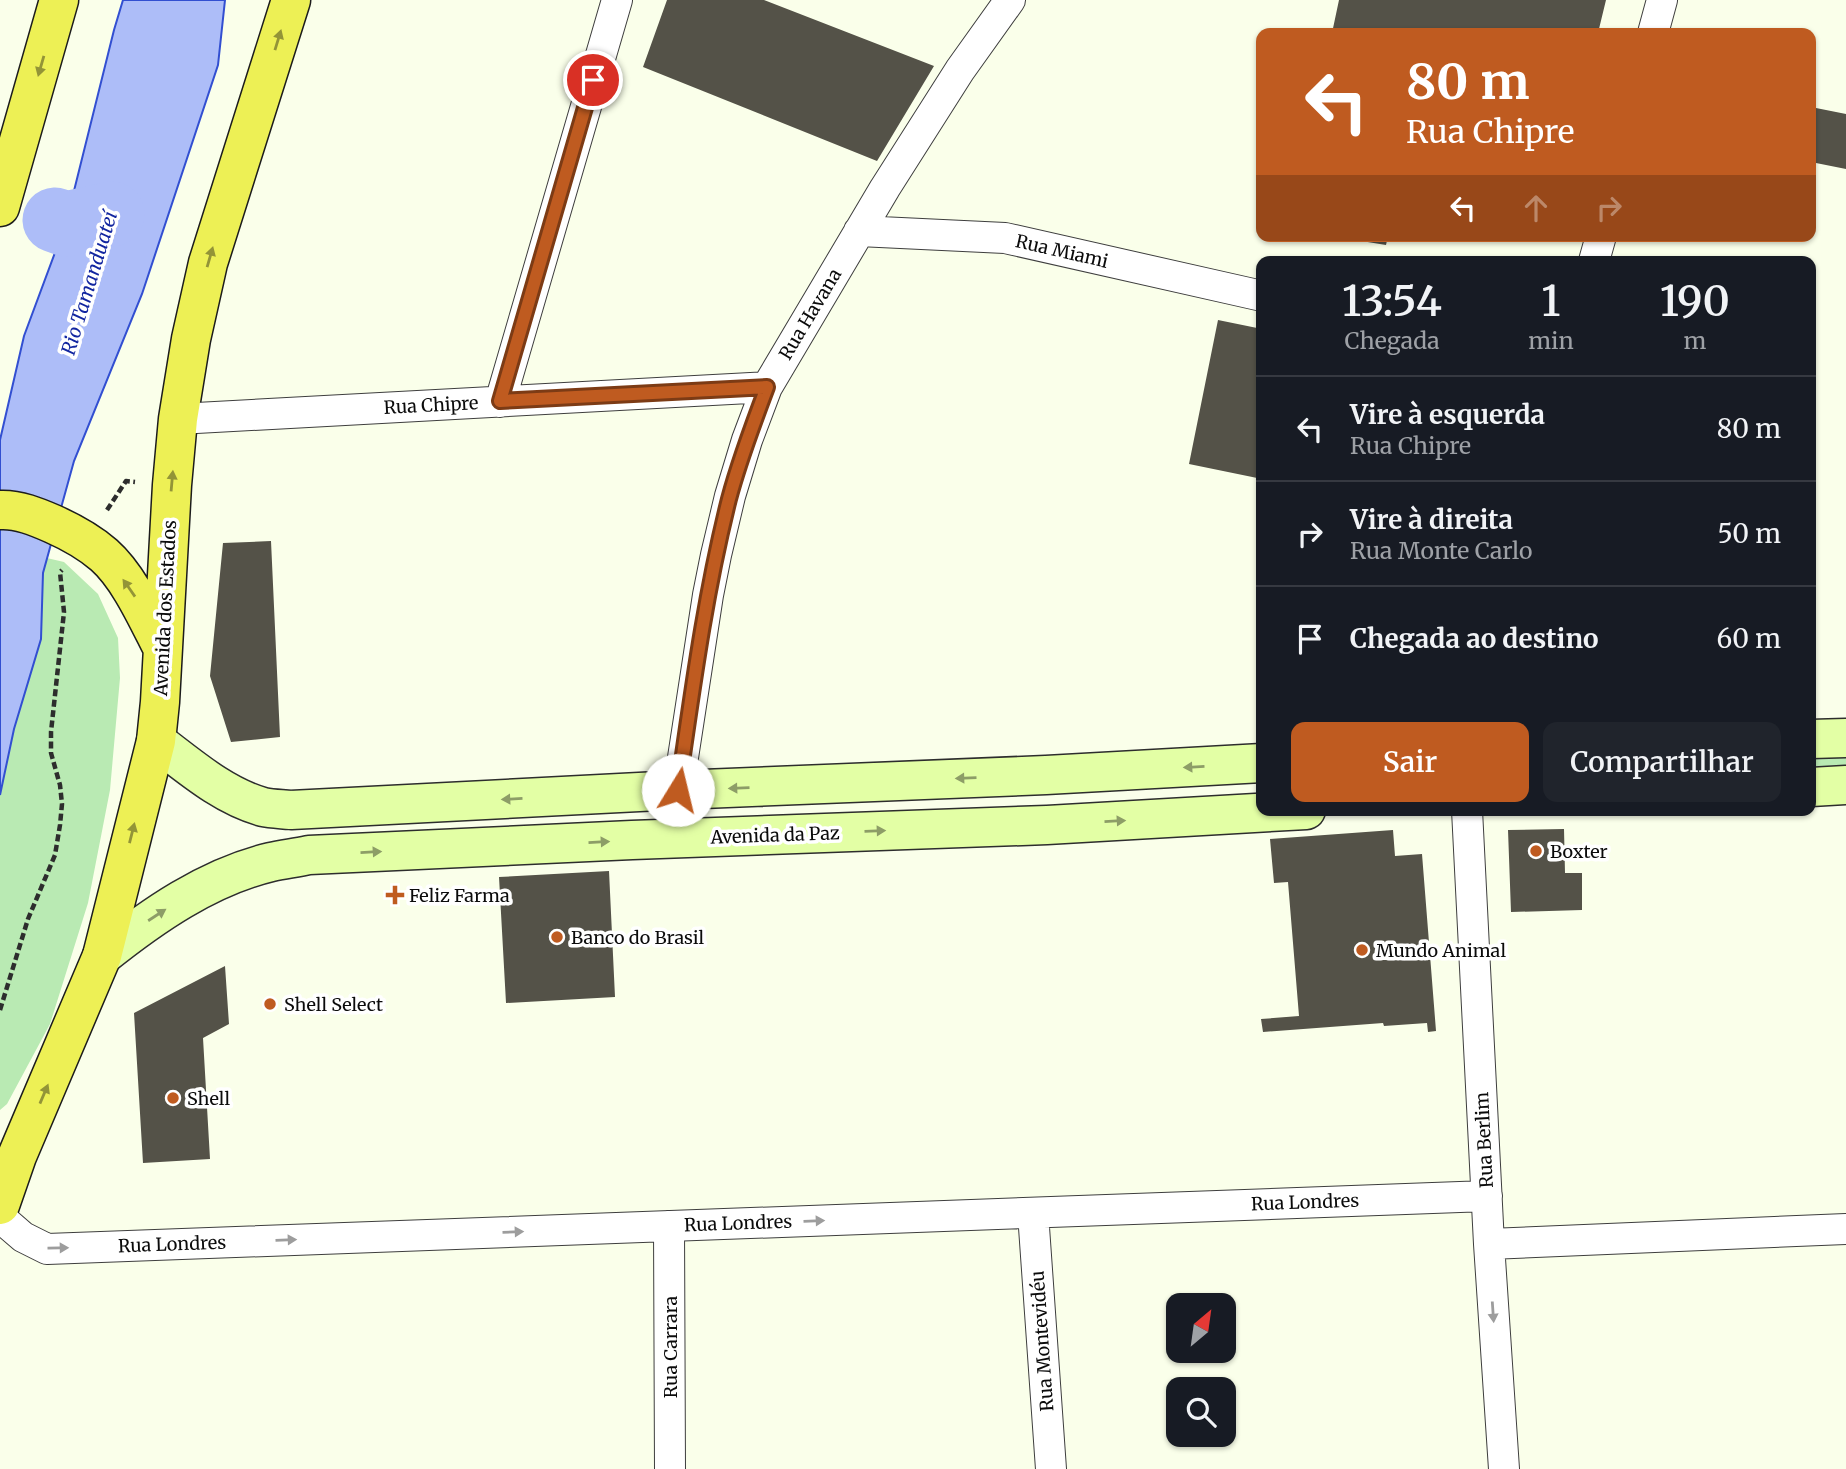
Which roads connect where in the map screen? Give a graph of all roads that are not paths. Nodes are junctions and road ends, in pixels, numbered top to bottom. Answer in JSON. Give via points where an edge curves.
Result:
{"nodes":[{"id":1,"x":59,"y":0,"type":"edge"},
{"id":2,"x":291,"y":0,"type":"edge"},
{"id":3,"x":617,"y":0,"type":"edge"},
{"id":4,"x":1010,"y":0,"type":"edge"},
{"id":5,"x":1662,"y":0,"type":"edge"},
{"id":6,"x":1654,"y":28,"type":"edge"},
{"id":7,"x":0,"y":207,"type":"edge"},
{"id":8,"x":859,"y":231,"type":"junction"},
{"id":9,"x":1256,"y":295,"type":"edge"},
{"id":10,"x":767,"y":387,"type":"junction"},
{"id":11,"x":500,"y":401,"type":"junction"},
{"id":12,"x":178,"y":419,"type":"junction"},
{"id":13,"x":0,"y":510,"type":"edge"},
{"id":14,"x":162,"y":647,"type":"junction"},
{"id":15,"x":1846,"y":738,"type":"edge"},
{"id":16,"x":1816,"y":739,"type":"edge"},
{"id":17,"x":156,"y":741,"type":"junction"},
{"id":18,"x":1256,"y":763,"type":"edge"},
{"id":19,"x":1846,"y":785,"type":"edge"},
{"id":20,"x":1816,"y":787,"type":"edge"},
{"id":21,"x":678,"y":790,"type":"junction"},
{"id":22,"x":1256,"y":813,"type":"edge"},
{"id":23,"x":1467,"y":816,"type":"edge"},
{"id":24,"x":102,"y":956,"type":"junction"},
{"id":25,"x":1487,"y":1196,"type":"junction"},
{"id":26,"x":0,"y":1205,"type":"edge"},
{"id":27,"x":1034,"y":1213,"type":"junction"},
{"id":28,"x":0,"y":1217,"type":"edge"},
{"id":29,"x":669,"y":1226,"type":"junction"},
{"id":30,"x":1846,"y":1228,"type":"edge"},
{"id":31,"x":1489,"y":1244,"type":"junction"},
{"id":32,"x":670,"y":1469,"type":"edge"},
{"id":33,"x":1051,"y":1469,"type":"edge"},
{"id":34,"x":1504,"y":1469,"type":"edge"}],
"edges":[{"from":1,"to":7,"type":"highway","one_way":true},
{"from":12,"to":2,"type":"highway","name":"Avenida dos Estados","one_way":true,"via":[[208,263]]},
{"from":3,"to":11,"type":"street"},
{"from":4,"to":8,"type":"street","name":"Rua Havana","via":[[960,70]]},
{"from":5,"to":6,"type":"street"},
{"from":8,"to":9,"type":"street","name":"Rua Miami","via":[[1005,238]]},
{"from":8,"to":10,"type":"street","name":"Rua Havana"},
{"from":10,"to":11,"type":"street","name":"Rua Chipre"},
{"from":10,"to":21,"type":"street","name":"Rua Havana","via":[[730,496],[716,555]]},
{"from":11,"to":12,"type":"street","name":"Rua Chipre"},
{"from":14,"to":12,"type":"highway","name":"Avenida dos Estados","one_way":true},
{"from":14,"to":13,"type":"highway","one_way":true,"via":[[132,590],[106,557],[36,516]]},
{"from":14,"to":17,"type":"highway","name":"Avenida dos Estados"},
{"from":15,"to":16,"type":"main road"},
{"from":21,"to":17,"type":"main road","one_way":true,"via":[[291,810],[264,807],[234,795]]},
{"from":24,"to":17,"type":"highway","name":"Avenida dos Estados","one_way":true},
{"from":18,"to":21,"type":"main road","one_way":true},
{"from":19,"to":20,"type":"main road"},
{"from":24,"to":22,"type":"main road","name":"Avenida da Paz","one_way":true,"via":[[176,902],[239,872],[309,855]]},
{"from":23,"to":25,"type":"street","name":"Rua Berlim"},
{"from":26,"to":24,"type":"highway","name":"Avenida dos Estados","one_way":true},
{"from":25,"to":27,"type":"street","name":"Rua Londres"},
{"from":25,"to":31,"type":"street","name":"Rua Berlim"},
{"from":29,"to":27,"type":"street","name":"Rua Londres","one_way":true},
{"from":27,"to":33,"type":"street","name":"Rua Montevidéu"},
{"from":28,"to":29,"type":"street","name":"Rua Londres","one_way":true,"via":[[23,1237],[47,1248]]},
{"from":29,"to":32,"type":"street","name":"Rua Carrara"},
{"from":30,"to":31,"type":"street"},
{"from":31,"to":34,"type":"street","name":"Rua Berlim","one_way":true}]}
